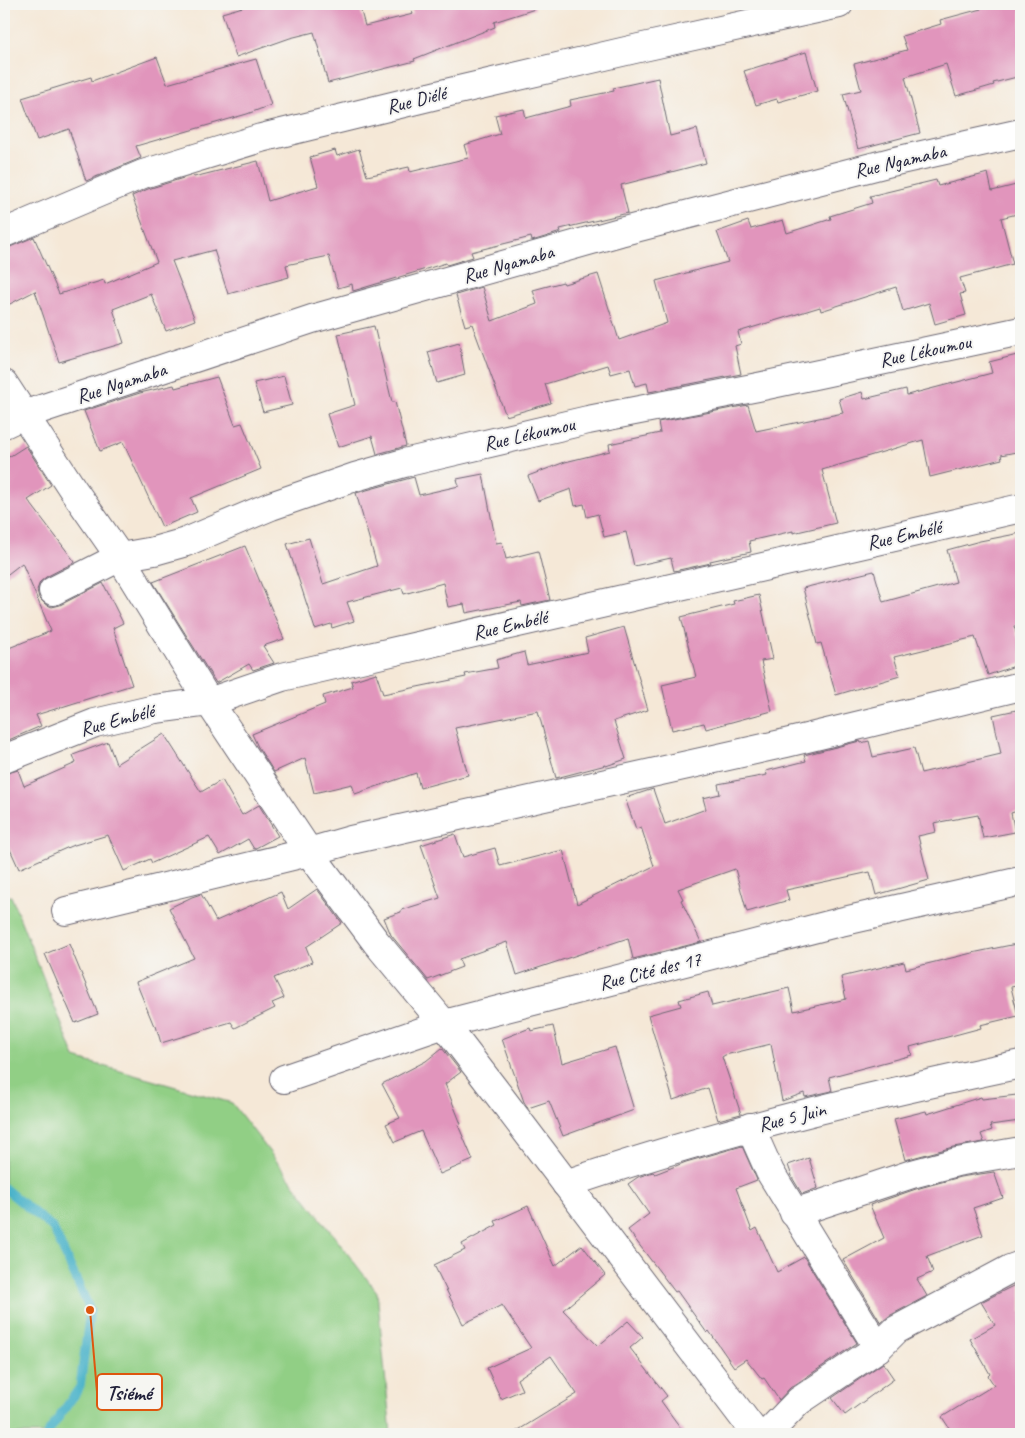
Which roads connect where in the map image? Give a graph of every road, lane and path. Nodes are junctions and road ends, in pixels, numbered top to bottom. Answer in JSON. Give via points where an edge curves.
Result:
{"nodes":[{"id":1,"x":838,"y":4,"type":"edge"},
{"id":2,"x":1021,"y":133,"type":"edge"},
{"id":3,"x":4,"y":233,"type":"edge"},
{"id":4,"x":1021,"y":331,"type":"edge"},
{"id":5,"x":4,"y":384,"type":"edge"},
{"id":6,"x":13,"y":419,"type":"edge"},
{"id":7,"x":1021,"y":508,"type":"edge"},
{"id":8,"x":120,"y":557,"type":"junction"},
{"id":9,"x":53,"y":591,"type":"dead end"},
{"id":10,"x":1021,"y":686,"type":"edge"},
{"id":11,"x":209,"y":702,"type":"junction"},
{"id":12,"x":4,"y":759,"type":"edge"},
{"id":13,"x":309,"y":852,"type":"junction"},
{"id":14,"x":1021,"y":880,"type":"edge"},
{"id":15,"x":66,"y":911,"type":"dead end"},
{"id":16,"x":444,"y":1024,"type":"junction"},
{"id":17,"x":1021,"y":1064,"type":"edge"},
{"id":18,"x":284,"y":1080,"type":"dead end"},
{"id":19,"x":750,"y":1127,"type":"junction"},
{"id":20,"x":1021,"y":1151,"type":"edge"},
{"id":21,"x":566,"y":1184,"type":"junction"},
{"id":22,"x":794,"y":1213,"type":"junction"},
{"id":23,"x":1021,"y":1265,"type":"edge"},
{"id":24,"x":878,"y":1348,"type":"junction"},
{"id":25,"x":756,"y":1434,"type":"edge"},
{"id":26,"x":767,"y":1434,"type":"edge"}],
"edges":[{"from":1,"to":3,"type":"street","name":"Rue Diélé","via":[[261,138],[143,174]]},
{"from":2,"to":6,"type":"street","name":"Rue Ngamaba","via":[[891,162],[620,232],[312,320]]},
{"from":4,"to":8,"type":"street","name":"Rue Lékoumou","via":[[588,420],[404,463],[271,506],[186,542]]},
{"from":5,"to":6,"type":"street"},
{"from":6,"to":8,"type":"street"},
{"from":7,"to":11,"type":"street","name":"Rue Embélé","via":[[282,677]]},
{"from":8,"to":9,"type":"street","name":"Rue Lékoumou"},
{"from":8,"to":11,"type":"street"},
{"from":10,"to":13,"type":"street"},
{"from":11,"to":12,"type":"street","name":"Rue Embélé","via":[[155,709],[94,724]]},
{"from":11,"to":13,"type":"street"},
{"from":13,"to":15,"type":"street"},
{"from":13,"to":16,"type":"street","via":[[376,942]]},
{"from":14,"to":16,"type":"street","name":"Rue Cité des 17","via":[[840,922]]},
{"from":16,"to":18,"type":"street","name":"Rue Cité des 17"},
{"from":16,"to":21,"type":"street"},
{"from":17,"to":19,"type":"street","name":"Rue 5 Juin"},
{"from":19,"to":21,"type":"street","name":"Rue 5 Juin","via":[[628,1162]]},
{"from":19,"to":22,"type":"street","via":[[770,1172]]},
{"from":20,"to":22,"type":"street","via":[[912,1174]]},
{"from":21,"to":25,"type":"street"},
{"from":22,"to":24,"type":"street"},
{"from":23,"to":24,"type":"street","via":[[896,1330]]},
{"from":24,"to":26,"type":"street","via":[[799,1401]]}]}
